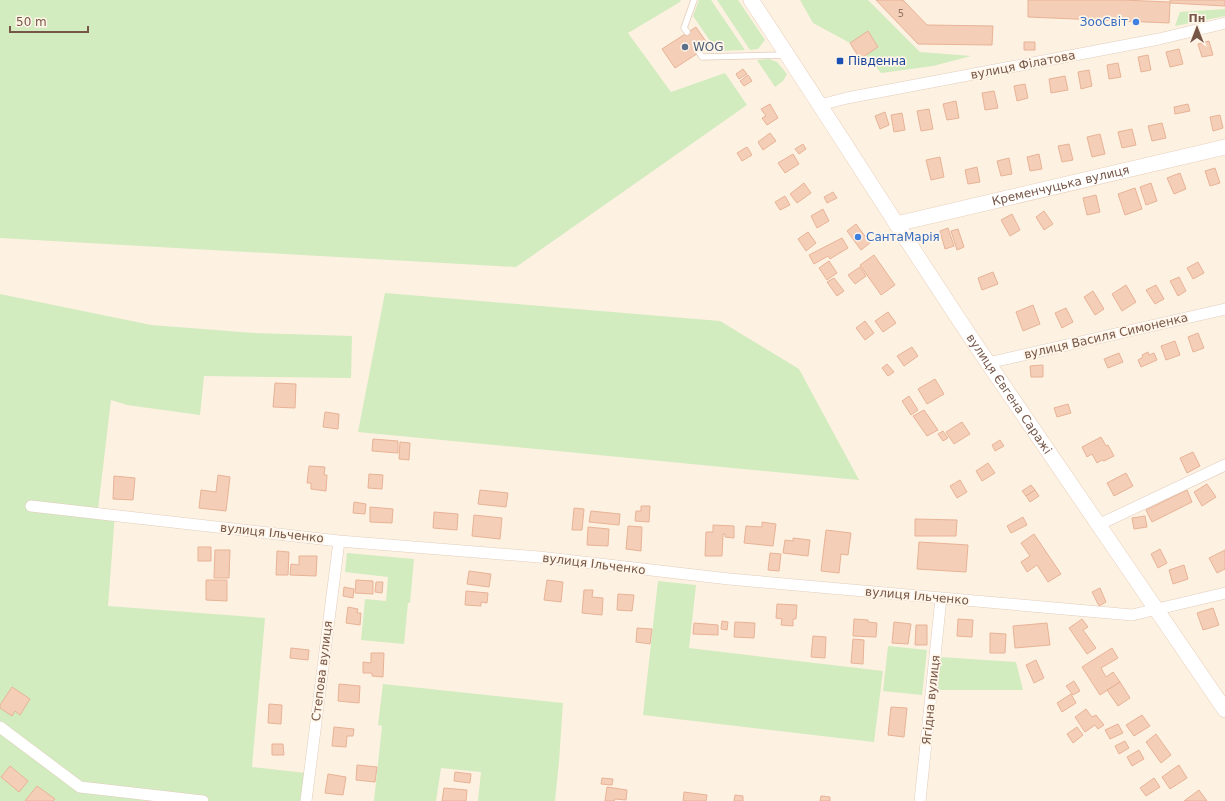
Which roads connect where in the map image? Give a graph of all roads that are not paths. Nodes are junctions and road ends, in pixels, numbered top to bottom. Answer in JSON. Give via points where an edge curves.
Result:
{"nodes":[{"id":1,"x":694,"y":0,"type":"edge"},
{"id":2,"x":751,"y":0,"type":"edge"},
{"id":3,"x":1225,"y":23,"type":"edge"},
{"id":4,"x":687,"y":32,"type":"dead end"},
{"id":5,"x":699,"y":52,"type":"dead end"},
{"id":6,"x":788,"y":55,"type":"junction"},
{"id":7,"x":820,"y":104,"type":"junction"},
{"id":8,"x":1225,"y":148,"type":"edge"},
{"id":9,"x":896,"y":224,"type":"junction"},
{"id":10,"x":1225,"y":309,"type":"edge"},
{"id":11,"x":988,"y":363,"type":"junction"},
{"id":12,"x":1225,"y":465,"type":"edge"},
{"id":13,"x":31,"y":506,"type":"dead end"},
{"id":14,"x":1098,"y":525,"type":"junction"},
{"id":15,"x":339,"y":541,"type":"junction"},
{"id":16,"x":1225,"y":593,"type":"edge"},
{"id":17,"x":941,"y":598,"type":"junction"},
{"id":18,"x":1157,"y":610,"type":"junction"},
{"id":19,"x":1225,"y":710,"type":"edge"},
{"id":20,"x":0,"y":727,"type":"edge"},
{"id":21,"x":203,"y":801,"type":"edge"},
{"id":22,"x":306,"y":801,"type":"edge"},
{"id":23,"x":920,"y":801,"type":"edge"}],
"edges":[{"from":1,"to":4,"type":"lane","via":[[684,28]]},
{"from":2,"to":6,"type":"main road","name":"вулиця Євгена Саражі"},
{"from":3,"to":7,"type":"street","name":"вулиця Філатова","via":[[1159,39]]},
{"from":5,"to":6,"type":"lane","via":[[702,57]]},
{"from":6,"to":7,"type":"main road","name":"вулиця Євгена Саражі"},
{"from":7,"to":9,"type":"main road","name":"вулиця Євгена Саражі"},
{"from":8,"to":9,"type":"main road","name":"Кременчуцька вулиця"},
{"from":9,"to":11,"type":"main road","name":"вулиця Євгена Саражі"},
{"from":10,"to":11,"type":"street","name":"вулиця Василя Симоненка"},
{"from":11,"to":14,"type":"main road","name":"вулиця Євгена Саражі"},
{"from":12,"to":14,"type":"street"},
{"from":13,"to":15,"type":"street","name":"вулиця Ільченко"},
{"from":14,"to":18,"type":"main road","name":"вулиця Євгена Саражі"},
{"from":15,"to":17,"type":"street","name":"вулиця Ільченко","via":[[539,557],[729,579]]},
{"from":15,"to":22,"type":"street","name":"Степова вулиця"},
{"from":16,"to":18,"type":"street","name":"вулиця Ільченко"},
{"from":17,"to":18,"type":"street","name":"вулиця Ільченко","via":[[1132,615]]},
{"from":17,"to":23,"type":"street","name":"Ягідна вулиця"},
{"from":18,"to":19,"type":"main road","name":"вулиця Євгена Саражі"},
{"from":20,"to":21,"type":"street","via":[[80,787]]}]}
